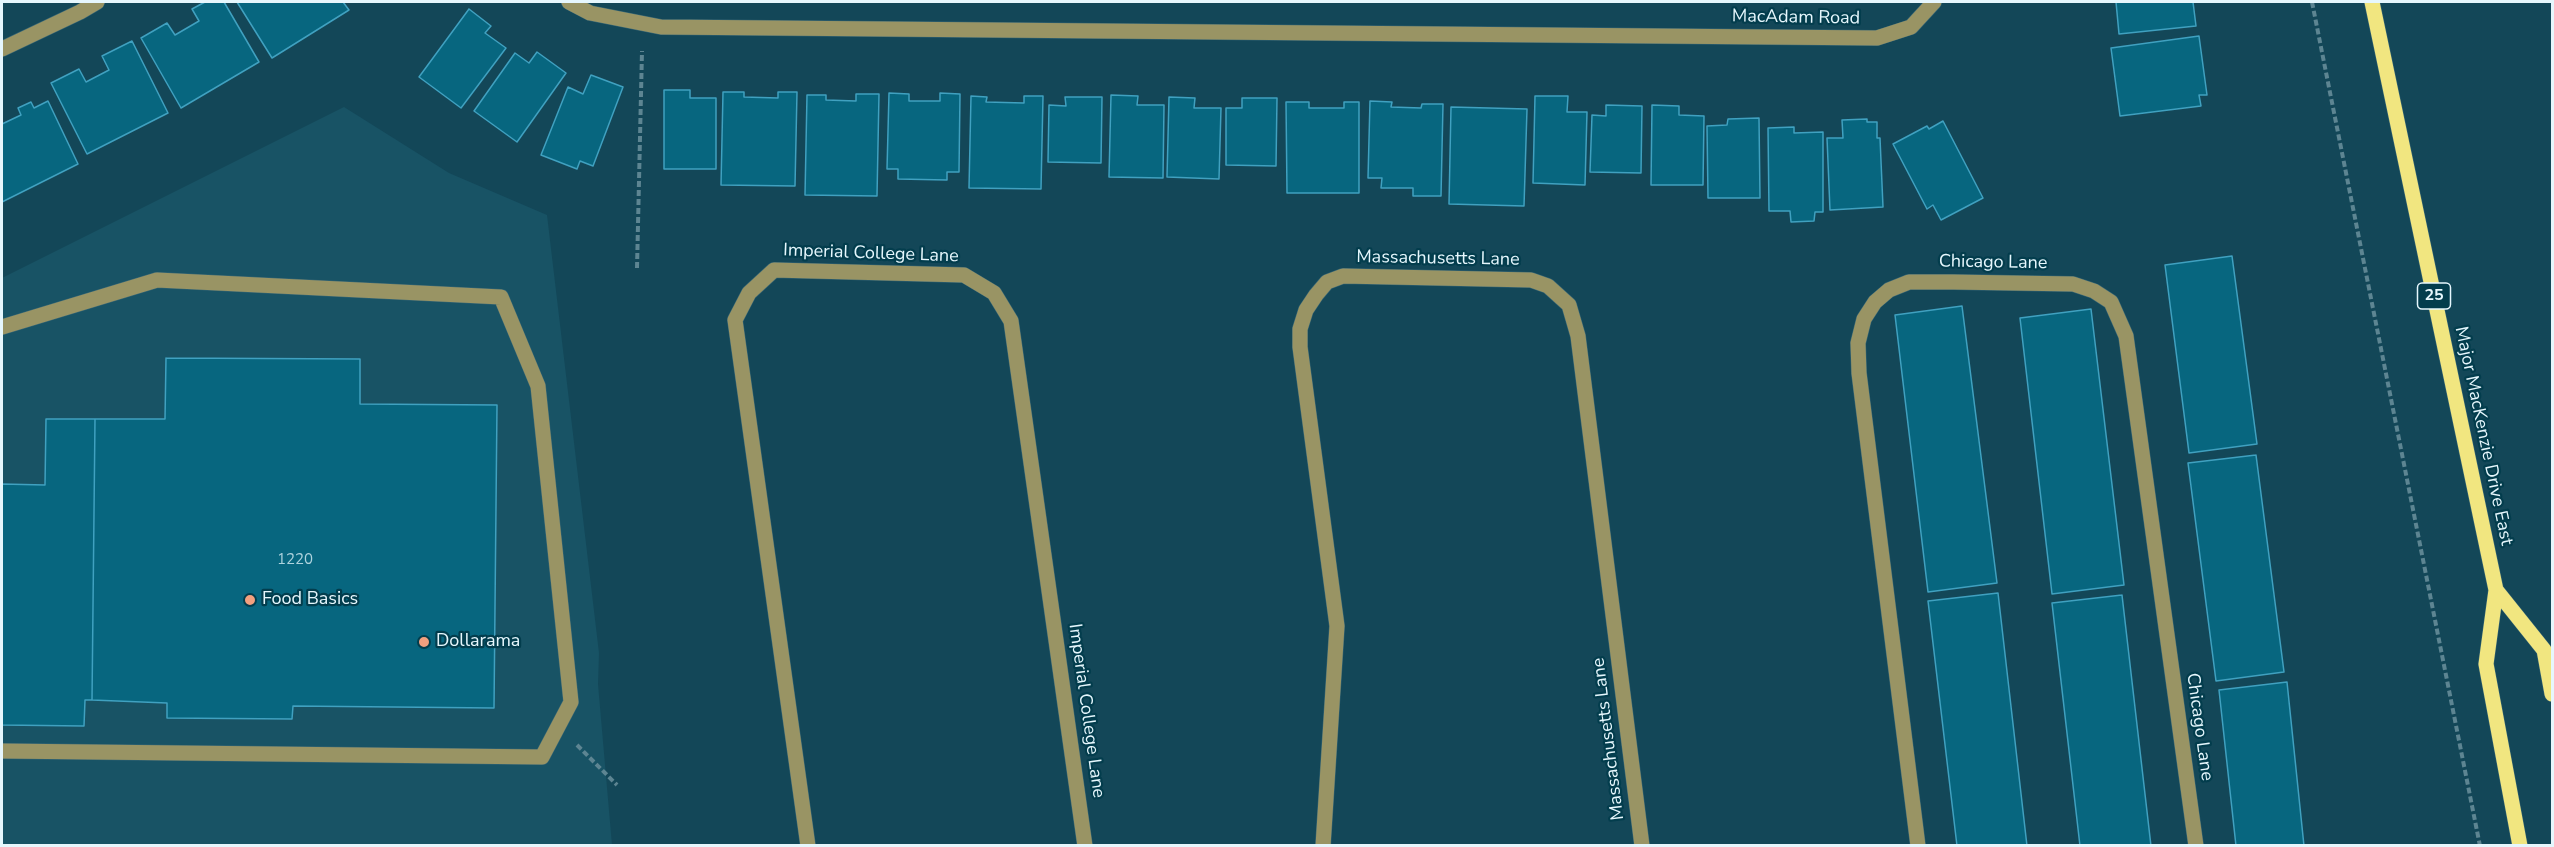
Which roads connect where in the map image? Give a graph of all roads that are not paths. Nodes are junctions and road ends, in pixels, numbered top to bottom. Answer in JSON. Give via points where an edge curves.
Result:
{"nodes":[{"id":1,"x":97,"y":2,"type":"edge"},
{"id":2,"x":569,"y":2,"type":"edge"},
{"id":3,"x":1934,"y":2,"type":"edge"},
{"id":4,"x":2372,"y":2,"type":"edge"},
{"id":5,"x":2,"y":49,"type":"edge"},
{"id":6,"x":2,"y":327,"type":"edge"},
{"id":7,"x":2496,"y":590,"type":"junction"},
{"id":8,"x":2553,"y":694,"type":"edge"},
{"id":9,"x":2,"y":751,"type":"edge"},
{"id":10,"x":808,"y":846,"type":"edge"},
{"id":11,"x":1085,"y":846,"type":"edge"},
{"id":12,"x":1323,"y":846,"type":"edge"},
{"id":13,"x":1642,"y":846,"type":"edge"},
{"id":14,"x":1918,"y":846,"type":"edge"},
{"id":15,"x":2196,"y":846,"type":"edge"},
{"id":16,"x":2520,"y":846,"type":"edge"}],
"edges":[{"from":1,"to":5,"type":"street"},
{"from":2,"to":3,"type":"street","name":"MacAdam Road","via":[[590,13],[662,27],[1877,38],[1911,27]]},
{"from":4,"to":7,"type":"main road","name":"Major MacKenzie Drive East","number":"25"},
{"from":6,"to":9,"type":"street","via":[[157,280],[501,297],[538,386],[571,702],[542,757]]},
{"from":7,"to":8,"type":"main road","number":"25","via":[[2544,650]]},
{"from":7,"to":16,"type":"main road","name":"Major MacKenzie Drive East","number":"25","via":[[2486,664]]},
{"from":10,"to":11,"type":"street","name":"Imperial College Lane","via":[[735,320],[749,292],[774,270],[964,274],[994,293],[1011,321]]},
{"from":12,"to":13,"type":"street","name":"Massachusetts Lane","via":[[1337,626],[1300,329],[1316,295],[1327,282],[1343,276],[1531,280],[1548,286],[1569,305],[1578,336]]},
{"from":14,"to":15,"type":"street","name":"Chicago Lane","via":[[1858,343],[1864,319],[1875,302],[1889,290],[1909,282],[2073,284],[2111,302],[2126,336]]}]}
